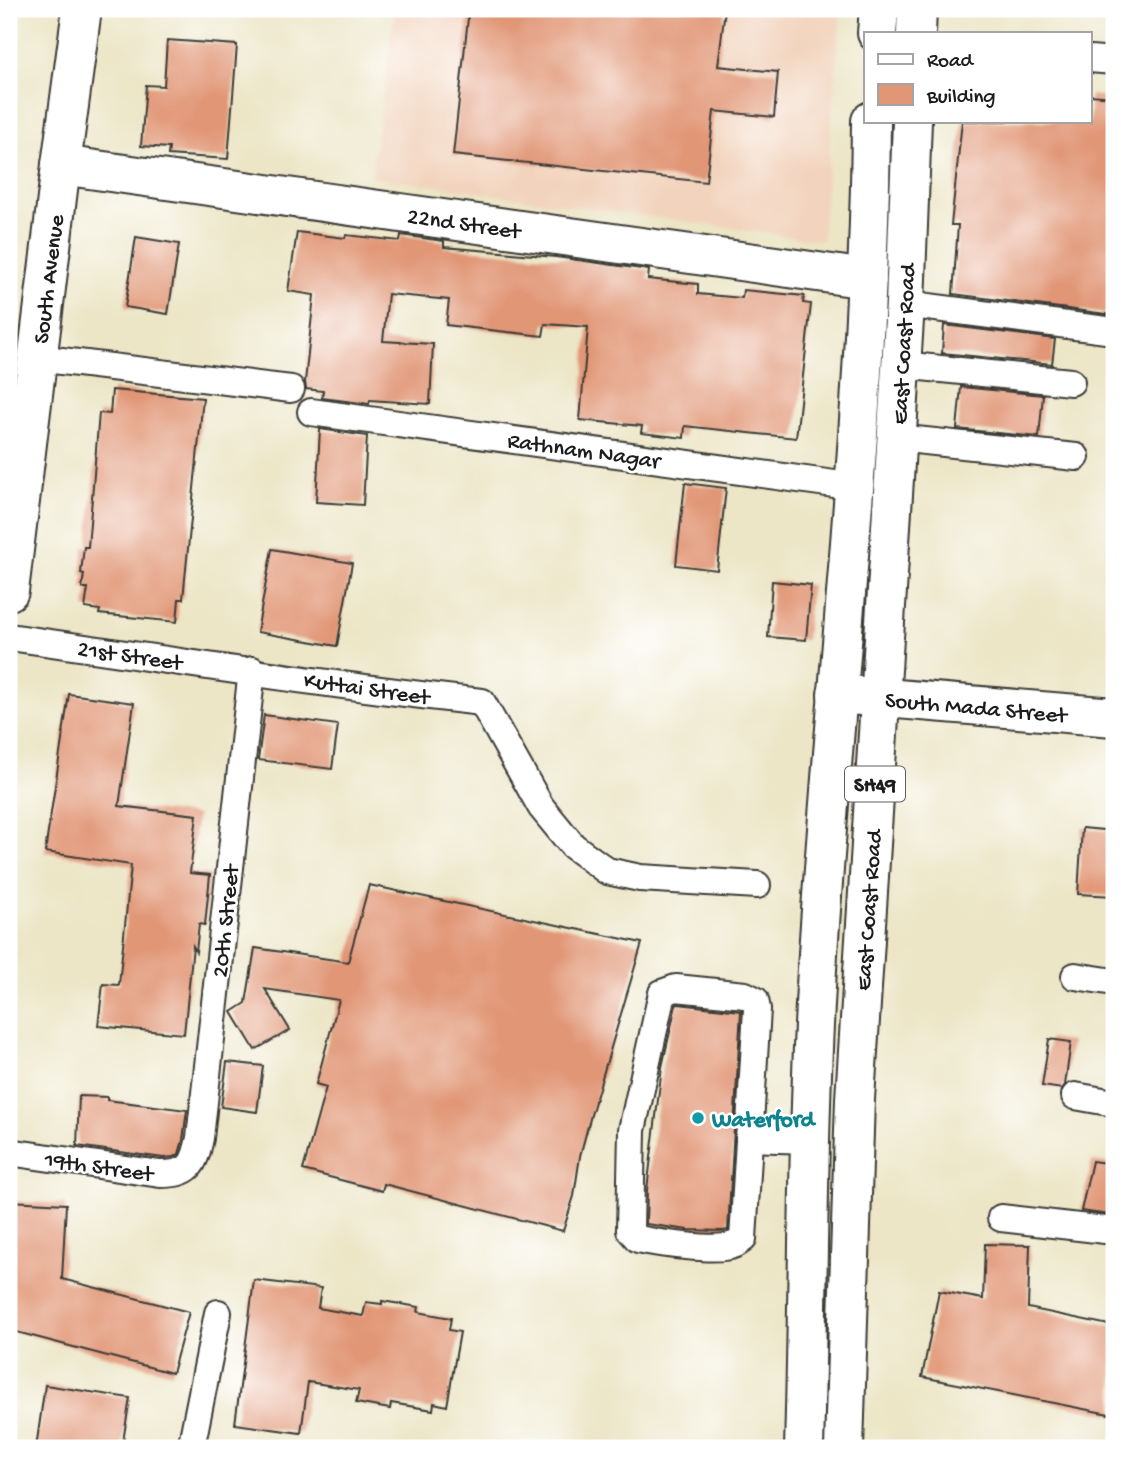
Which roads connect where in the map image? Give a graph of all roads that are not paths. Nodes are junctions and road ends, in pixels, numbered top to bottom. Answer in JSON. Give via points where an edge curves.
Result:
{"nodes":[{"id":1,"x":82,"y":9,"type":"edge"},
{"id":2,"x":878,"y":9,"type":"edge"},
{"id":3,"x":917,"y":9,"type":"edge"},
{"id":4,"x":877,"y":32,"type":"edge"},
{"id":5,"x":916,"y":32,"type":"edge"},
{"id":6,"x":1092,"y":59,"type":"edge"},
{"id":7,"x":1114,"y":61,"type":"edge"},
{"id":8,"x":871,"y":122,"type":"edge"},
{"id":9,"x":912,"y":122,"type":"edge"},
{"id":10,"x":61,"y":165,"type":"junction"},
{"id":11,"x":867,"y":279,"type":"junction"},
{"id":12,"x":905,"y":304,"type":"junction"},
{"id":13,"x":1114,"y":331,"type":"edge"},
{"id":14,"x":37,"y":358,"type":"junction"},
{"id":15,"x":901,"y":365,"type":"junction"},
{"id":16,"x":1071,"y":382,"type":"dead end"},
{"id":17,"x":291,"y":389,"type":"dead end"},
{"id":18,"x":312,"y":412,"type":"dead end"},
{"id":19,"x":897,"y":438,"type":"junction"},
{"id":20,"x":1076,"y":457,"type":"dead end"},
{"id":21,"x":856,"y":487,"type":"junction"},
{"id":22,"x":9,"y":590,"type":"edge"},
{"id":23,"x":9,"y":637,"type":"edge"},
{"id":24,"x":252,"y":670,"type":"junction"},
{"id":25,"x":837,"y":694,"type":"junction"},
{"id":26,"x":880,"y":698,"type":"junction"},
{"id":27,"x":1114,"y":718,"type":"edge"},
{"id":28,"x":757,"y":885,"type":"dead end"},
{"id":29,"x":1074,"y":976,"type":"dead end"},
{"id":30,"x":1114,"y":982,"type":"edge"},
{"id":31,"x":1074,"y":1096,"type":"dead end"},
{"id":32,"x":1114,"y":1102,"type":"edge"},
{"id":33,"x":750,"y":1129,"type":"junction"},
{"id":34,"x":811,"y":1131,"type":"junction"},
{"id":35,"x":9,"y":1152,"type":"edge"},
{"id":36,"x":188,"y":1169,"type":"joint"},
{"id":37,"x":1001,"y":1218,"type":"dead end"},
{"id":38,"x":1114,"y":1231,"type":"edge"},
{"id":39,"x":218,"y":1313,"type":"dead end"},
{"id":40,"x":191,"y":1448,"type":"edge"},
{"id":41,"x":804,"y":1448,"type":"edge"},
{"id":42,"x":844,"y":1448,"type":"edge"}],
"edges":[{"from":1,"to":10,"type":"main road","name":"South Avenue"},
{"from":2,"to":4,"type":"main road"},
{"from":3,"to":5,"type":"main road"},
{"from":6,"to":7,"type":"street"},
{"from":8,"to":11,"type":"main road","number":"SH49"},
{"from":9,"to":12,"type":"main road","name":"East Coast Road","number":"SH49"},
{"from":10,"to":11,"type":"main road","name":"22nd Street"},
{"from":10,"to":14,"type":"main road","name":"South Avenue"},
{"from":11,"to":21,"type":"main road","name":"East Coast Road","number":"SH49"},
{"from":12,"to":13,"type":"street"},
{"from":12,"to":15,"type":"main road","name":"East Coast Road","number":"SH49"},
{"from":14,"to":17,"type":"street"},
{"from":14,"to":22,"type":"main road","name":"South Avenue"},
{"from":15,"to":16,"type":"street"},
{"from":15,"to":19,"type":"main road","name":"East Coast Road","number":"SH49"},
{"from":18,"to":21,"type":"street","name":"Rathnam Nagar"},
{"from":19,"to":20,"type":"street"},
{"from":19,"to":26,"type":"main road","name":"East Coast Road","number":"SH49"},
{"from":21,"to":25,"type":"main road","name":"East Coast Road","number":"SH49"},
{"from":23,"to":24,"type":"street","name":"21st Street"},
{"from":24,"to":28,"type":"street","name":"Kuttai Street","via":[[482,702],[541,807],[573,846],[607,871],[640,878]]},
{"from":24,"to":36,"type":"street","name":"20th Street","via":[[200,1138]]},
{"from":25,"to":26,"type":"main road","name":"South Mada Street"},
{"from":25,"to":34,"type":"main road","name":"East Coast Road","number":"SH49"},
{"from":26,"to":27,"type":"main road","name":"South Mada Street"},
{"from":26,"to":42,"type":"main road","name":"East Coast Road","number":"SH49","via":[[855,1099]]},
{"from":29,"to":30,"type":"street"},
{"from":31,"to":32,"type":"street"},
{"from":33,"to":33,"type":"street","via":[[743,1239],[714,1247],[638,1239],[630,1230],[632,1130],[662,993],[676,988],[746,995],[755,1000]]},
{"from":33,"to":34,"type":"street"},
{"from":34,"to":41,"type":"main road","name":"East Coast Road","number":"SH49"},
{"from":35,"to":36,"type":"street","name":"19th Street","via":[[160,1174]]},
{"from":37,"to":38,"type":"street"},
{"from":39,"to":40,"type":"street"}]}
